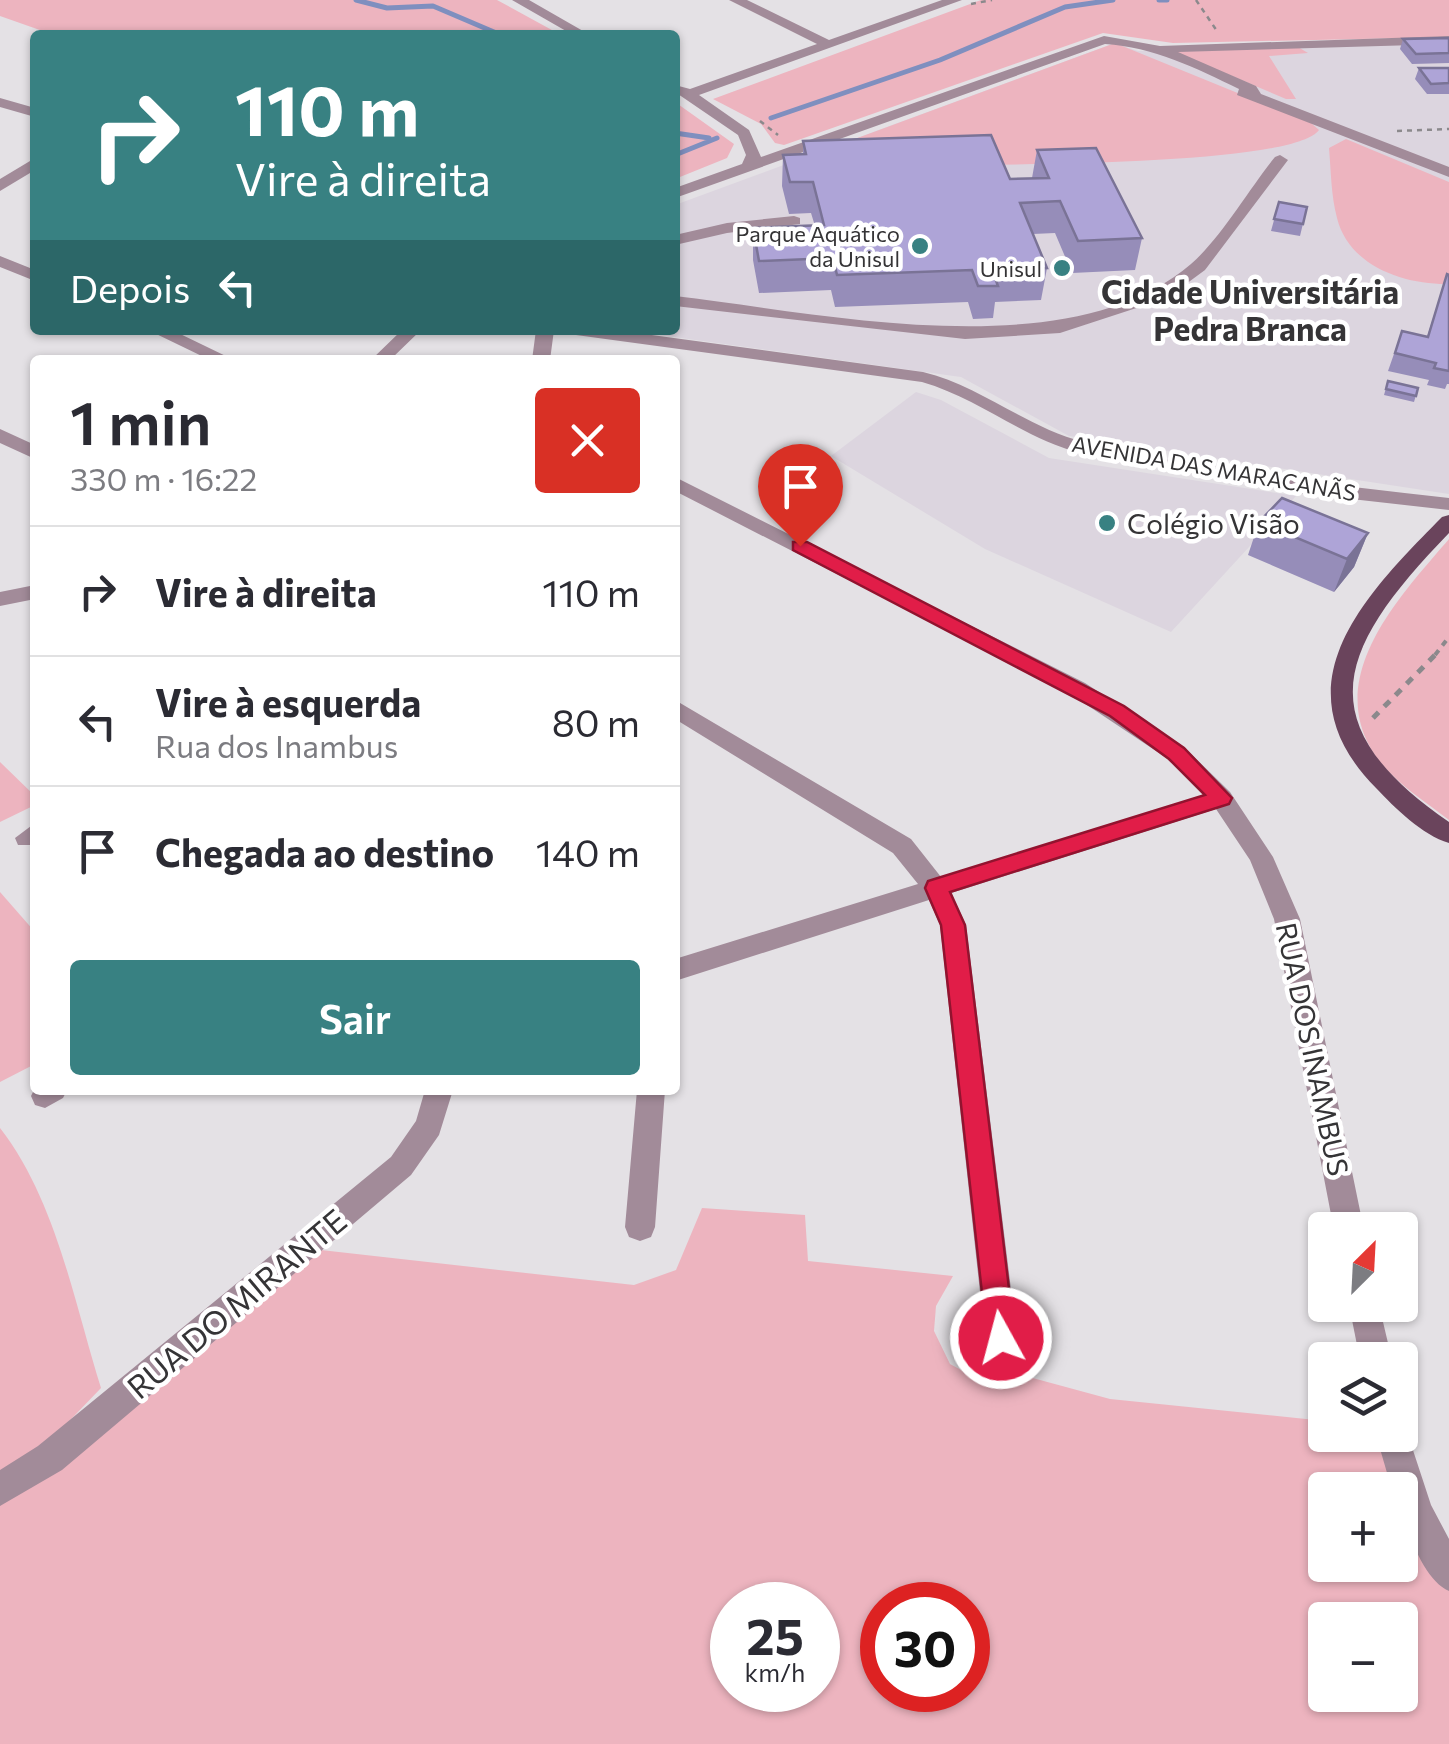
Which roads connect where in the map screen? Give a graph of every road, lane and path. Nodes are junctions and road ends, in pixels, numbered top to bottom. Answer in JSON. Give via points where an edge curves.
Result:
{"nodes":[{"id":1,"x":519,"y":0,"type":"edge"},
{"id":2,"x":736,"y":0,"type":"edge"},
{"id":3,"x":955,"y":0,"type":"edge"},
{"id":4,"x":1196,"y":0,"type":"edge"},
{"id":5,"x":573,"y":30,"type":"edge"},
{"id":6,"x":1449,"y":40,"type":"edge"},
{"id":7,"x":829,"y":44,"type":"junction"},
{"id":8,"x":1227,"y":46,"type":"junction"},
{"id":9,"x":1151,"y":48,"type":"junction"},
{"id":10,"x":682,"y":90,"type":"edge"},
{"id":11,"x":0,"y":102,"type":"edge"},
{"id":12,"x":30,"y":111,"type":"edge"},
{"id":13,"x":1390,"y":129,"type":"dead end"},
{"id":14,"x":1449,"y":130,"type":"edge"},
{"id":15,"x":1280,"y":160,"type":"dead end"},
{"id":16,"x":30,"y":166,"type":"edge"},
{"id":17,"x":748,"y":167,"type":"junction"},
{"id":18,"x":1449,"y":175,"type":"edge"},
{"id":19,"x":0,"y":186,"type":"edge"},
{"id":20,"x":680,"y":191,"type":"edge"},
{"id":21,"x":794,"y":222,"type":"edge"},
{"id":22,"x":680,"y":239,"type":"edge"},
{"id":23,"x":0,"y":261,"type":"edge"},
{"id":24,"x":30,"y":274,"type":"edge"},
{"id":25,"x":680,"y":302,"type":"edge"},
{"id":26,"x":168,"y":335,"type":"edge"},
{"id":27,"x":407,"y":335,"type":"edge"},
{"id":28,"x":612,"y":335,"type":"edge"},
{"id":29,"x":214,"y":355,"type":"edge"},
{"id":30,"x":385,"y":355,"type":"edge"},
{"id":31,"x":0,"y":435,"type":"edge"},
{"id":32,"x":30,"y":450,"type":"edge"},
{"id":33,"x":680,"y":486,"type":"edge"},
{"id":34,"x":1449,"y":504,"type":"edge"},
{"id":35,"x":1449,"y":520,"type":"edge"},
{"id":36,"x":30,"y":593,"type":"edge"},
{"id":37,"x":0,"y":599,"type":"edge"},
{"id":38,"x":1449,"y":637,"type":"edge"},
{"id":39,"x":680,"y":711,"type":"edge"},
{"id":40,"x":1364,"y":728,"type":"dead end"},
{"id":41,"x":1222,"y":798,"type":"junction"},
{"id":42,"x":1449,"y":834,"type":"edge"},
{"id":43,"x":936,"y":888,"type":"junction"},
{"id":44,"x":680,"y":968,"type":"edge"},
{"id":45,"x":438,"y":1095,"type":"edge"},
{"id":46,"x":651,"y":1095,"type":"edge"},
{"id":47,"x":1346,"y":1212,"type":"edge"},
{"id":48,"x":640,"y":1227,"type":"dead end"},
{"id":49,"x":1001,"y":1338,"type":"dead end"},
{"id":50,"x":1397,"y":1452,"type":"edge"},
{"id":51,"x":0,"y":1489,"type":"edge"},
{"id":52,"x":1449,"y":1574,"type":"edge"}],
"edges":[{"from":1,"to":5,"type":"street"},
{"from":2,"to":7,"type":"street"},
{"from":3,"to":7,"type":"street","via":[[889,17]]},
{"from":4,"to":8,"type":"path"},
{"from":6,"to":8,"type":"street"},
{"from":7,"to":10,"type":"street"},
{"from":8,"to":9,"type":"street"},
{"from":9,"to":17,"type":"street","via":[[1104,40]]},
{"from":9,"to":18,"type":"street","via":[[1182,67]]},
{"from":10,"to":17,"type":"street","via":[[750,140],[754,156]]},
{"from":11,"to":12,"type":"street"},
{"from":13,"to":14,"type":"path"},
{"from":15,"to":25,"type":"street","via":[[1199,266],[1161,294],[1060,328],[965,334]]},
{"from":16,"to":19,"type":"street"},
{"from":17,"to":20,"type":"street"},
{"from":21,"to":22,"type":"street"},
{"from":23,"to":24,"type":"street"},
{"from":26,"to":29,"type":"street"},
{"from":27,"to":30,"type":"street"},
{"from":28,"to":34,"type":"street","name":"AVENIDA DAS MARACANÃS","via":[[924,378],[961,388],[1080,447],[1307,488]]},
{"from":31,"to":32,"type":"street"},
{"from":33,"to":41,"type":"street","name":"RUA DOS INAMBUS","via":[[1117,711]]},
{"from":35,"to":42,"type":"main road","via":[[1408,564],[1354,644],[1338,700],[1349,731],[1383,781]]},
{"from":36,"to":37,"type":"street"},
{"from":38,"to":40,"type":"path","via":[[1426,670]]},
{"from":39,"to":43,"type":"street","via":[[879,830],[902,846]]},
{"from":41,"to":43,"type":"street"},
{"from":41,"to":47,"type":"street","name":"RUA DOS INAMBUS","via":[[1261,857],[1288,919]]},
{"from":43,"to":44,"type":"street"},
{"from":43,"to":49,"type":"street","via":[[953,925]]},
{"from":45,"to":51,"type":"street","name":"RUA DO MIRANTE","via":[[429,1126],[401,1166],[50,1458]]},
{"from":46,"to":48,"type":"street"},
{"from":50,"to":52,"type":"street","via":[[1416,1512]]}]}
